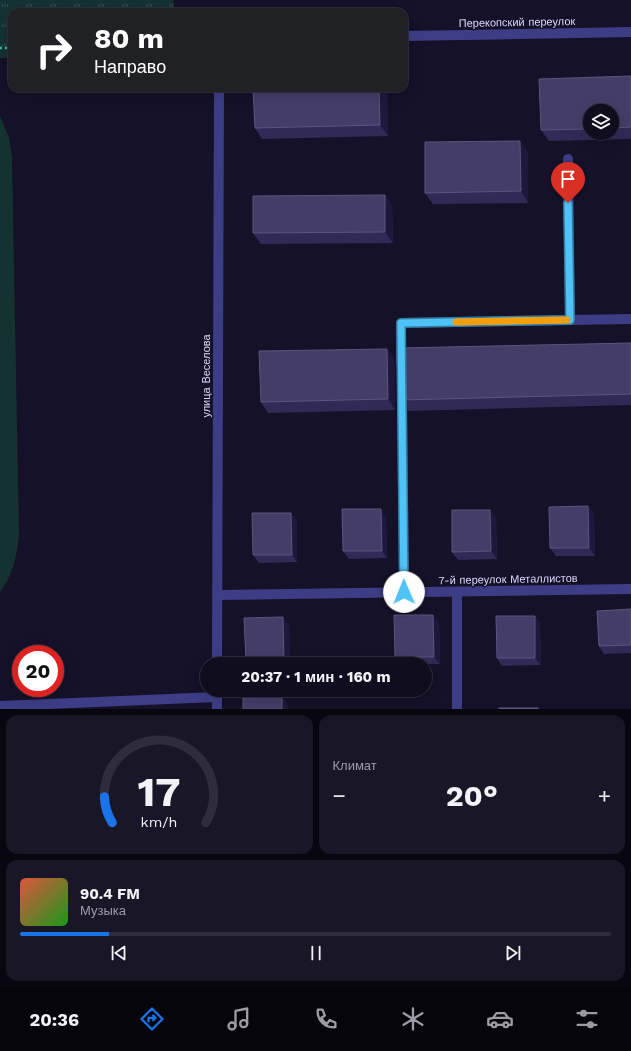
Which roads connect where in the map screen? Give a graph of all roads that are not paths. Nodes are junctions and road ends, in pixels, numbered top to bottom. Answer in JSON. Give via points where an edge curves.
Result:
{"nodes":[{"id":1,"x":631,"y":32,"type":"edge"},
{"id":2,"x":408,"y":36,"type":"edge"},
{"id":3,"x":219,"y":92,"type":"edge"},
{"id":4,"x":568,"y":159,"type":"dead end"},
{"id":5,"x":631,"y":319,"type":"edge"},
{"id":6,"x":570,"y":320,"type":"junction"},
{"id":7,"x":631,"y":590,"type":"edge"},
{"id":8,"x":404,"y":592,"type":"junction"},
{"id":9,"x":457,"y":592,"type":"junction"},
{"id":10,"x":218,"y":594,"type":"junction"},
{"id":11,"x":217,"y":657,"type":"edge"},
{"id":12,"x":200,"y":695,"type":"edge"},
{"id":13,"x":217,"y":697,"type":"edge"},
{"id":14,"x":0,"y":706,"type":"edge"},
{"id":15,"x":217,"y":709,"type":"edge"},
{"id":16,"x":457,"y":709,"type":"edge"}],
"edges":[{"from":1,"to":2,"type":"street","name":"Перекопский переулок"},
{"from":3,"to":10,"type":"street","name":"улица Веселова"},
{"from":4,"to":6,"type":"street"},
{"from":5,"to":6,"type":"street"},
{"from":6,"to":8,"type":"street","via":[[401,323]]},
{"from":7,"to":9,"type":"street","name":"7-й переулок Металлистов"},
{"from":8,"to":9,"type":"street","name":"7-й переулок Металлистов"},
{"from":8,"to":10,"type":"street","name":"7-й переулок Металлистов"},
{"from":9,"to":16,"type":"street"},
{"from":10,"to":11,"type":"street","name":"улица Веселова"},
{"from":12,"to":14,"type":"street"},
{"from":13,"to":15,"type":"street"}]}
